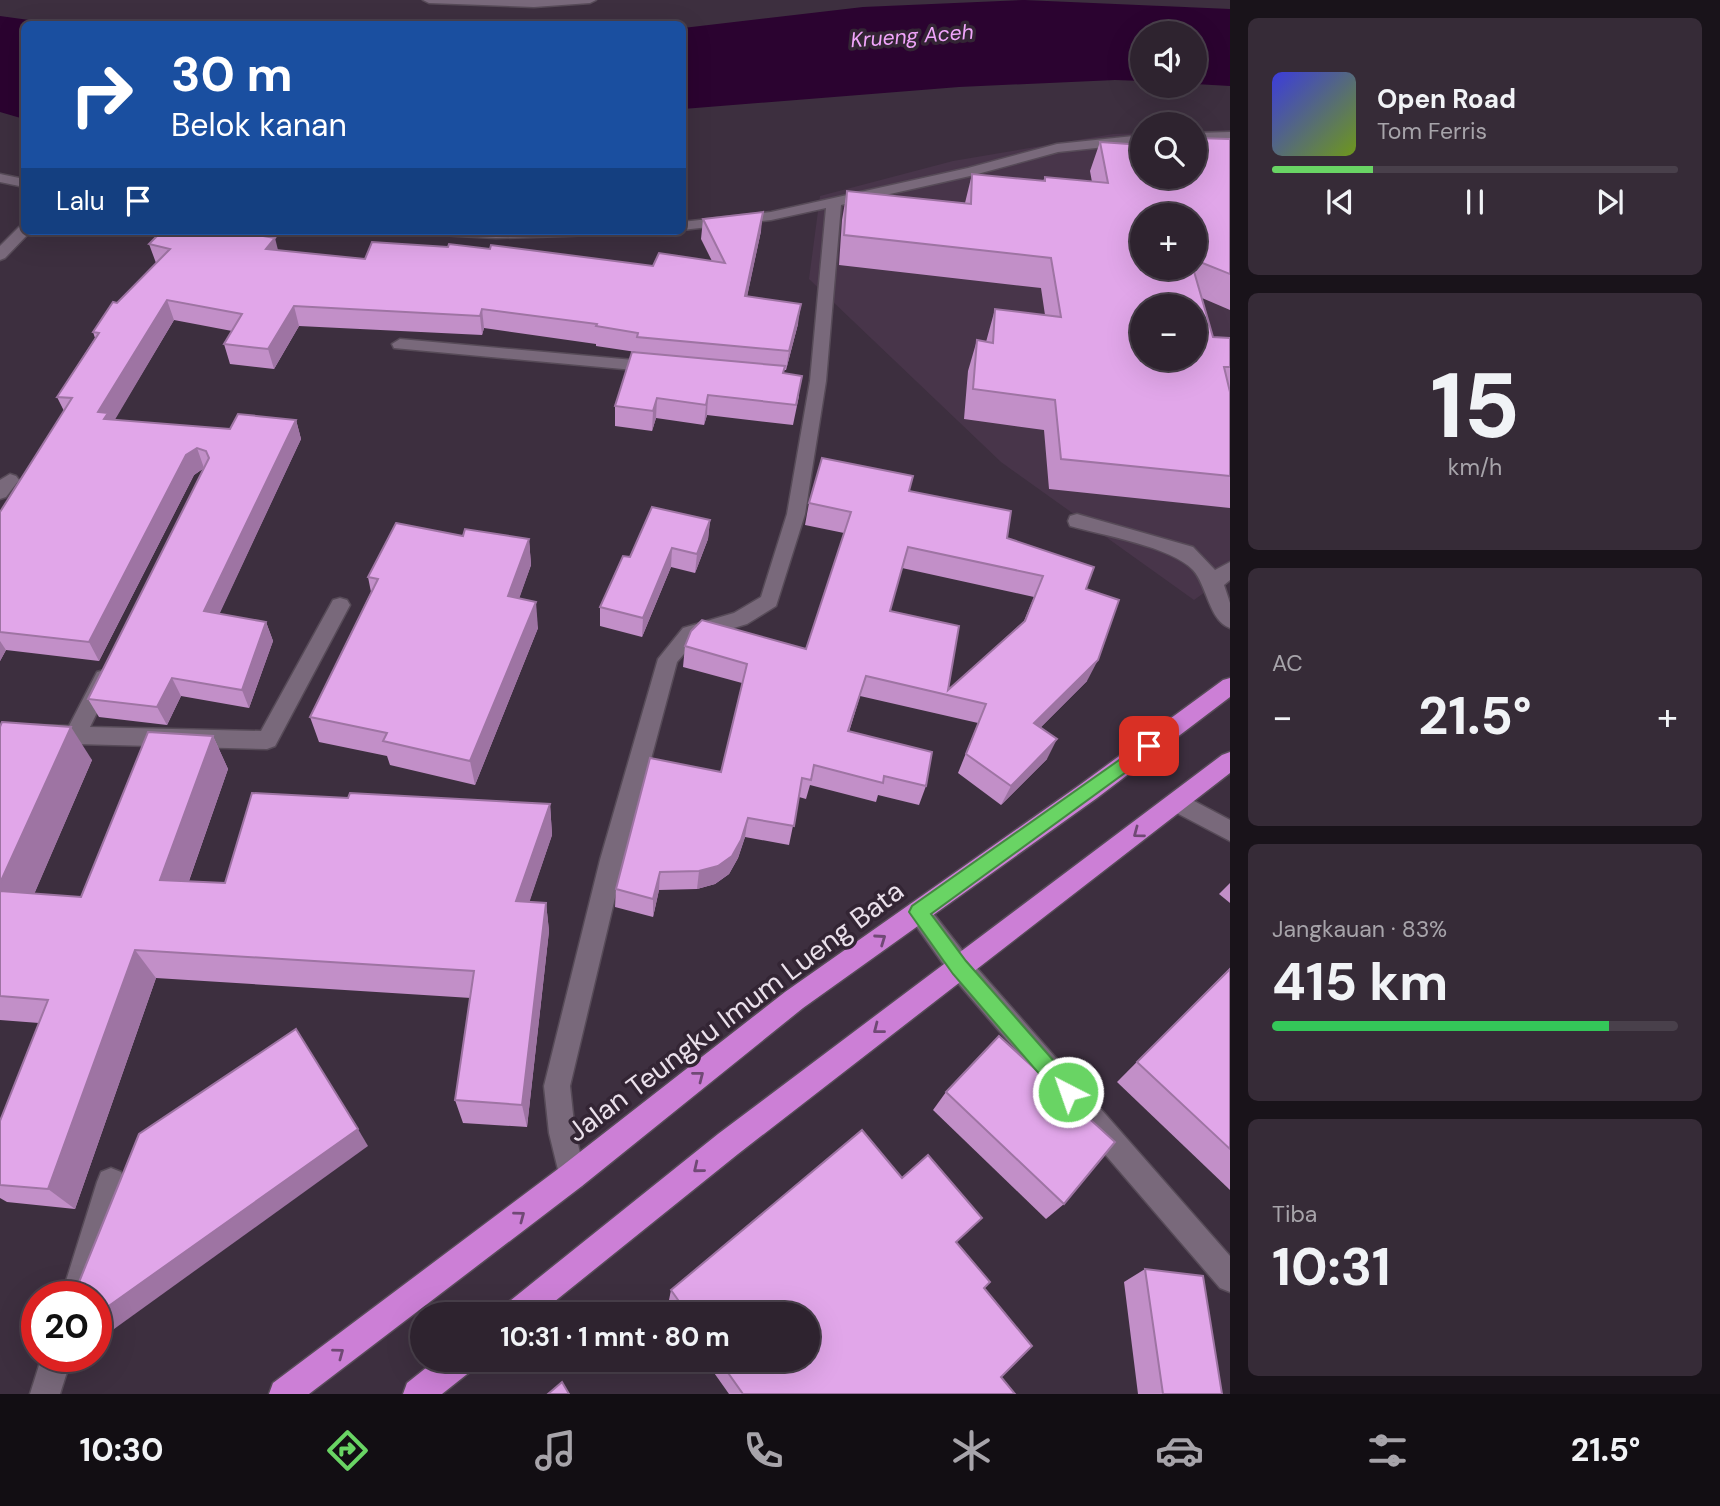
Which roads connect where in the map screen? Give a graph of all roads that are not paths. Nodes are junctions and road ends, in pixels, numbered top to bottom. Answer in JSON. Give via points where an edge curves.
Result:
{"nodes":[{"id":1,"x":429,"y":0,"type":"edge"},
{"id":2,"x":590,"y":0,"type":"edge"},
{"id":3,"x":1230,"y":136,"type":"edge"},
{"id":4,"x":1207,"y":137,"type":"edge"},
{"id":5,"x":1130,"y":140,"type":"edge"},
{"id":6,"x":0,"y":178,"type":"edge"},
{"id":7,"x":21,"y":182,"type":"edge"},
{"id":8,"x":834,"y":203,"type":"junction"},
{"id":9,"x":686,"y":226,"type":"edge"},
{"id":10,"x":21,"y":233,"type":"edge"},
{"id":11,"x":0,"y":255,"type":"edge"},
{"id":12,"x":400,"y":344,"type":"dead end"},
{"id":13,"x":679,"y":369,"type":"edge"},
{"id":14,"x":1077,"y":521,"type":"dead end"},
{"id":15,"x":1230,"y":569,"type":"edge"},
{"id":16,"x":1213,"y":583,"type":"junction"},
{"id":17,"x":340,"y":605,"type":"dead end"},
{"id":18,"x":1230,"y":620,"type":"edge"},
{"id":19,"x":112,"y":661,"type":"edge"},
{"id":20,"x":1230,"y":686,"type":"edge"},
{"id":21,"x":0,"y":733,"type":"edge"},
{"id":22,"x":75,"y":736,"type":"junction"},
{"id":23,"x":1230,"y":761,"type":"edge"},
{"id":24,"x":1179,"y":803,"type":"junction"},
{"id":25,"x":1230,"y":831,"type":"edge"},
{"id":26,"x":918,"y":912,"type":"junction"},
{"id":27,"x":960,"y":967,"type":"junction"},
{"id":28,"x":572,"y":1176,"type":"junction"},
{"id":29,"x":111,"y":1182,"type":"dead end"},
{"id":30,"x":1230,"y":1278,"type":"edge"},
{"id":31,"x":80,"y":1281,"type":"edge"},
{"id":32,"x":531,"y":1302,"type":"edge"},
{"id":33,"x":52,"y":1372,"type":"edge"},
{"id":34,"x":445,"y":1372,"type":"edge"},
{"id":35,"x":46,"y":1394,"type":"edge"},
{"id":36,"x":284,"y":1394,"type":"edge"},
{"id":37,"x":418,"y":1394,"type":"edge"}],
"edges":[{"from":1,"to":2,"type":"street","via":[[534,4]]},
{"from":3,"to":4,"type":"street"},
{"from":5,"to":8,"type":"street","via":[[1057,148]]},
{"from":6,"to":7,"type":"street"},
{"from":8,"to":9,"type":"street"},
{"from":8,"to":28,"type":"street","via":[[796,514],[769,601],[740,619],[690,633],[668,659],[612,860],[557,1086]]},
{"from":10,"to":11,"type":"street"},
{"from":12,"to":13,"type":"street"},
{"from":14,"to":16,"type":"street","via":[[1186,552]]},
{"from":15,"to":16,"type":"street"},
{"from":16,"to":18,"type":"street","via":[[1220,609]]},
{"from":17,"to":22,"type":"street","via":[[267,740]]},
{"from":19,"to":22,"type":"street"},
{"from":20,"to":26,"type":"highway","name":"Jalan Teungku Imum Lueng Bata"},
{"from":21,"to":22,"type":"street"},
{"from":23,"to":24,"type":"highway"},
{"from":24,"to":25,"type":"street"},
{"from":24,"to":27,"type":"highway","one_way":true},
{"from":26,"to":27,"type":"street"},
{"from":28,"to":26,"type":"highway","name":"Jalan Teungku Imum Lueng Bata","one_way":true,"via":[[794,1000]]},
{"from":27,"to":30,"type":"street"},
{"from":27,"to":32,"type":"highway","one_way":true},
{"from":36,"to":28,"type":"highway","name":"Jalan Teungku Imum Lueng Bata","one_way":true},
{"from":29,"to":31,"type":"street"},
{"from":33,"to":35,"type":"street"},
{"from":34,"to":37,"type":"highway"}]}
